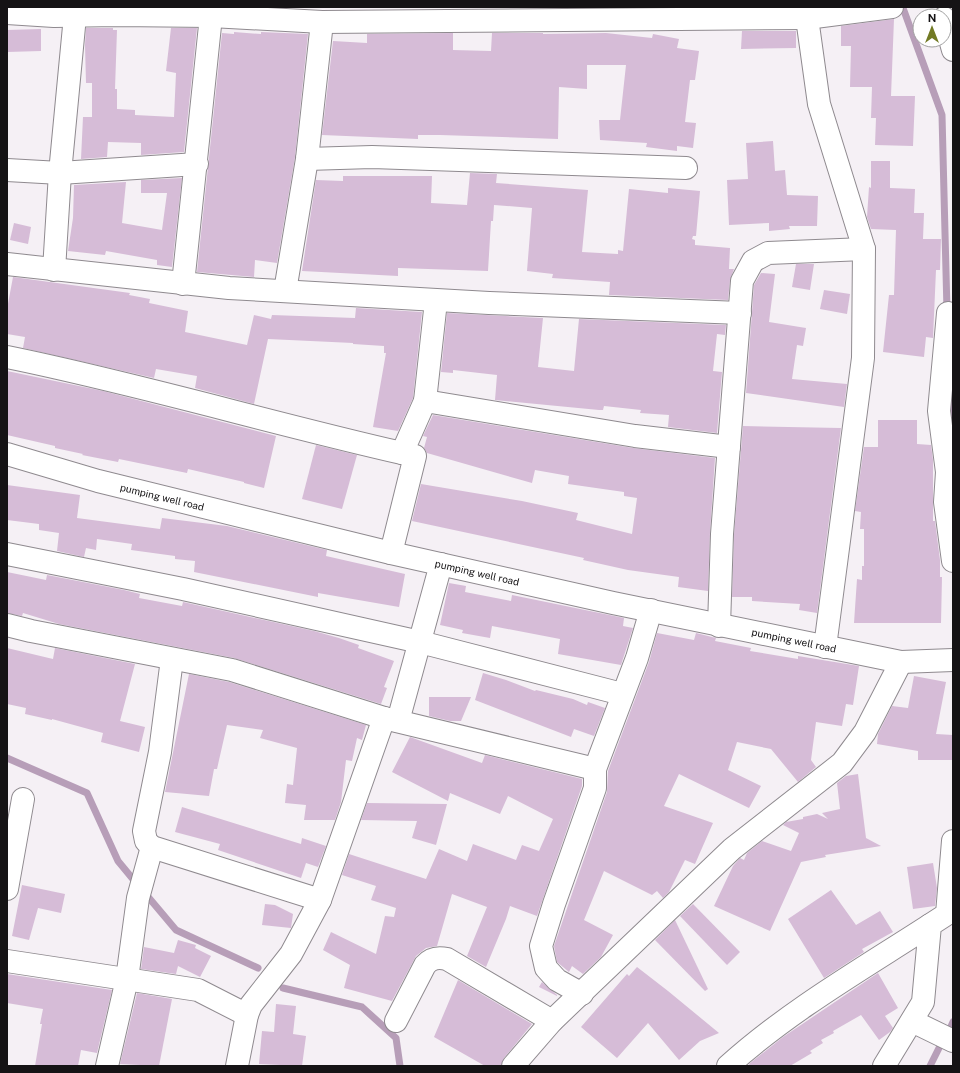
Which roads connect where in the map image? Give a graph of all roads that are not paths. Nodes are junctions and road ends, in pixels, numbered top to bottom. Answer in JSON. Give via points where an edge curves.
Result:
{"nodes":[{"id":1,"x":891,"y":7,"type":"edge"},
{"id":2,"x":53,"y":12,"type":"edge"},
{"id":3,"x":7,"y":13,"type":"edge"},
{"id":4,"x":347,"y":14,"type":"edge"},
{"id":5,"x":75,"y":16,"type":"junction"},
{"id":6,"x":211,"y":16,"type":"junction"},
{"id":7,"x":807,"y":18,"type":"junction"},
{"id":8,"x":322,"y":22,"type":"junction"},
{"id":9,"x":307,"y":159,"type":"junction"},
{"id":10,"x":197,"y":164,"type":"junction"},
{"id":11,"x":686,"y":168,"type":"dead end"},
{"id":12,"x":7,"y":170,"type":"edge"},
{"id":13,"x":60,"y":173,"type":"junction"},
{"id":14,"x":864,"y":249,"type":"junction"},
{"id":15,"x":7,"y":264,"type":"edge"},
{"id":16,"x":54,"y":270,"type":"junction"},
{"id":17,"x":182,"y":284,"type":"junction"},
{"id":18,"x":285,"y":291,"type":"junction"},
{"id":19,"x":436,"y":301,"type":"junction"},
{"id":20,"x":740,"y":313,"type":"junction"},
{"id":21,"x":948,"y":313,"type":"dead end"},
{"id":22,"x":7,"y":357,"type":"edge"},
{"id":23,"x":424,"y":401,"type":"junction"},
{"id":24,"x":729,"y":446,"type":"junction"},
{"id":25,"x":402,"y":453,"type":"junction"},
{"id":26,"x":7,"y":454,"type":"edge"},
{"id":27,"x":391,"y":552,"type":"junction"},
{"id":28,"x":7,"y":554,"type":"edge"},
{"id":29,"x":953,"y":561,"type":"edge"},
{"id":30,"x":441,"y":564,"type":"junction"},
{"id":31,"x":651,"y":610,"type":"junction"},
{"id":32,"x":7,"y":625,"type":"edge"},
{"id":33,"x":719,"y":626,"type":"junction"},
{"id":34,"x":420,"y":642,"type":"junction"},
{"id":35,"x":825,"y":647,"type":"junction"},
{"id":36,"x":172,"y":659,"type":"junction"},
{"id":37,"x":953,"y":660,"type":"edge"},
{"id":38,"x":900,"y":662,"type":"junction"},
{"id":39,"x":622,"y":694,"type":"junction"},
{"id":40,"x":391,"y":720,"type":"junction"},
{"id":41,"x":594,"y":769,"type":"junction"},
{"id":42,"x":23,"y":799,"type":"dead end"},
{"id":43,"x":953,"y":841,"type":"edge"},
{"id":44,"x":152,"y":847,"type":"junction"},
{"id":45,"x":7,"y":889,"type":"edge"},
{"id":46,"x":320,"y":900,"type":"junction"},
{"id":47,"x":930,"y":924,"type":"junction"},
{"id":48,"x":7,"y":961,"type":"edge"},
{"id":49,"x":127,"y":980,"type":"junction"},
{"id":50,"x":582,"y":994,"type":"junction"},
{"id":51,"x":247,"y":1015,"type":"junction"},
{"id":52,"x":396,"y":1021,"type":"dead end"},
{"id":53,"x":912,"y":1021,"type":"junction"},
{"id":54,"x":552,"y":1022,"type":"junction"},
{"id":55,"x":945,"y":1037,"type":"edge"},
{"id":56,"x":107,"y":1066,"type":"edge"},
{"id":57,"x":237,"y":1066,"type":"edge"},
{"id":58,"x":513,"y":1066,"type":"edge"},
{"id":59,"x":728,"y":1066,"type":"edge"},
{"id":60,"x":884,"y":1066,"type":"edge"}],
"edges":[{"from":1,"to":7,"type":"street"},
{"from":2,"to":3,"type":"street"},
{"from":2,"to":5,"type":"street"},
{"from":4,"to":7,"type":"street"},
{"from":4,"to":8,"type":"street"},
{"from":5,"to":6,"type":"street"},
{"from":5,"to":13,"type":"street"},
{"from":6,"to":8,"type":"street"},
{"from":6,"to":10,"type":"street"},
{"from":7,"to":14,"type":"street","via":[[819,104]]},
{"from":8,"to":9,"type":"street"},
{"from":9,"to":11,"type":"street","via":[[372,157]]},
{"from":9,"to":18,"type":"street"},
{"from":10,"to":13,"type":"street"},
{"from":10,"to":17,"type":"street"},
{"from":12,"to":13,"type":"street"},
{"from":13,"to":16,"type":"street"},
{"from":14,"to":20,"type":"street","via":[[768,253],[753,261],[742,281]]},
{"from":14,"to":35,"type":"street","via":[[863,358]]},
{"from":15,"to":16,"type":"street"},
{"from":16,"to":17,"type":"street"},
{"from":17,"to":18,"type":"street"},
{"from":18,"to":19,"type":"street"},
{"from":19,"to":20,"type":"street"},
{"from":19,"to":23,"type":"street"},
{"from":20,"to":24,"type":"street"},
{"from":21,"to":29,"type":"street","via":[[939,411],[947,472],[945,502]]},
{"from":22,"to":25,"type":"street"},
{"from":23,"to":24,"type":"street","via":[[635,436]]},
{"from":23,"to":25,"type":"street"},
{"from":24,"to":33,"type":"street","via":[[722,534]]},
{"from":25,"to":27,"type":"street","via":[[415,456]]},
{"from":26,"to":27,"type":"street","name":"pumping well road","via":[[98,480]]},
{"from":27,"to":30,"type":"street","name":"pumping well road"},
{"from":28,"to":34,"type":"street"},
{"from":30,"to":31,"type":"street","name":"pumping well road"},
{"from":30,"to":34,"type":"street"},
{"from":31,"to":33,"type":"street","name":"pumping well road"},
{"from":31,"to":39,"type":"street","via":[[637,658]]},
{"from":32,"to":36,"type":"street"},
{"from":33,"to":35,"type":"street","name":"pumping well road"},
{"from":34,"to":39,"type":"street"},
{"from":34,"to":40,"type":"street"},
{"from":35,"to":38,"type":"street","name":"pumping well road"},
{"from":36,"to":40,"type":"street","via":[[232,670]]},
{"from":36,"to":44,"type":"street","via":[[160,752],[144,831],[146,841]]},
{"from":37,"to":38,"type":"street","name":"pumping well road"},
{"from":38,"to":50,"type":"street","via":[[865,732],[842,763],[732,848]]},
{"from":39,"to":41,"type":"street"},
{"from":40,"to":41,"type":"street"},
{"from":40,"to":46,"type":"street"},
{"from":41,"to":50,"type":"street","via":[[595,788],[541,946],[546,968],[557,980]]},
{"from":42,"to":45,"type":"street"},
{"from":43,"to":47,"type":"street","via":[[947,914]]},
{"from":44,"to":46,"type":"street"},
{"from":44,"to":49,"type":"street","via":[[141,889]]},
{"from":46,"to":51,"type":"street","via":[[291,954],[251,1005]]},
{"from":47,"to":53,"type":"street","via":[[923,1002]]},
{"from":47,"to":59,"type":"street","via":[[795,1014],[744,1051]]},
{"from":48,"to":49,"type":"street"},
{"from":49,"to":51,"type":"street","via":[[198,990]]},
{"from":49,"to":56,"type":"street"},
{"from":50,"to":54,"type":"street"},
{"from":51,"to":57,"type":"street"},
{"from":52,"to":54,"type":"street","via":[[425,965],[429,961],[441,958],[447,959]]},
{"from":53,"to":55,"type":"street"},
{"from":53,"to":60,"type":"street"},
{"from":54,"to":58,"type":"street"}]}
